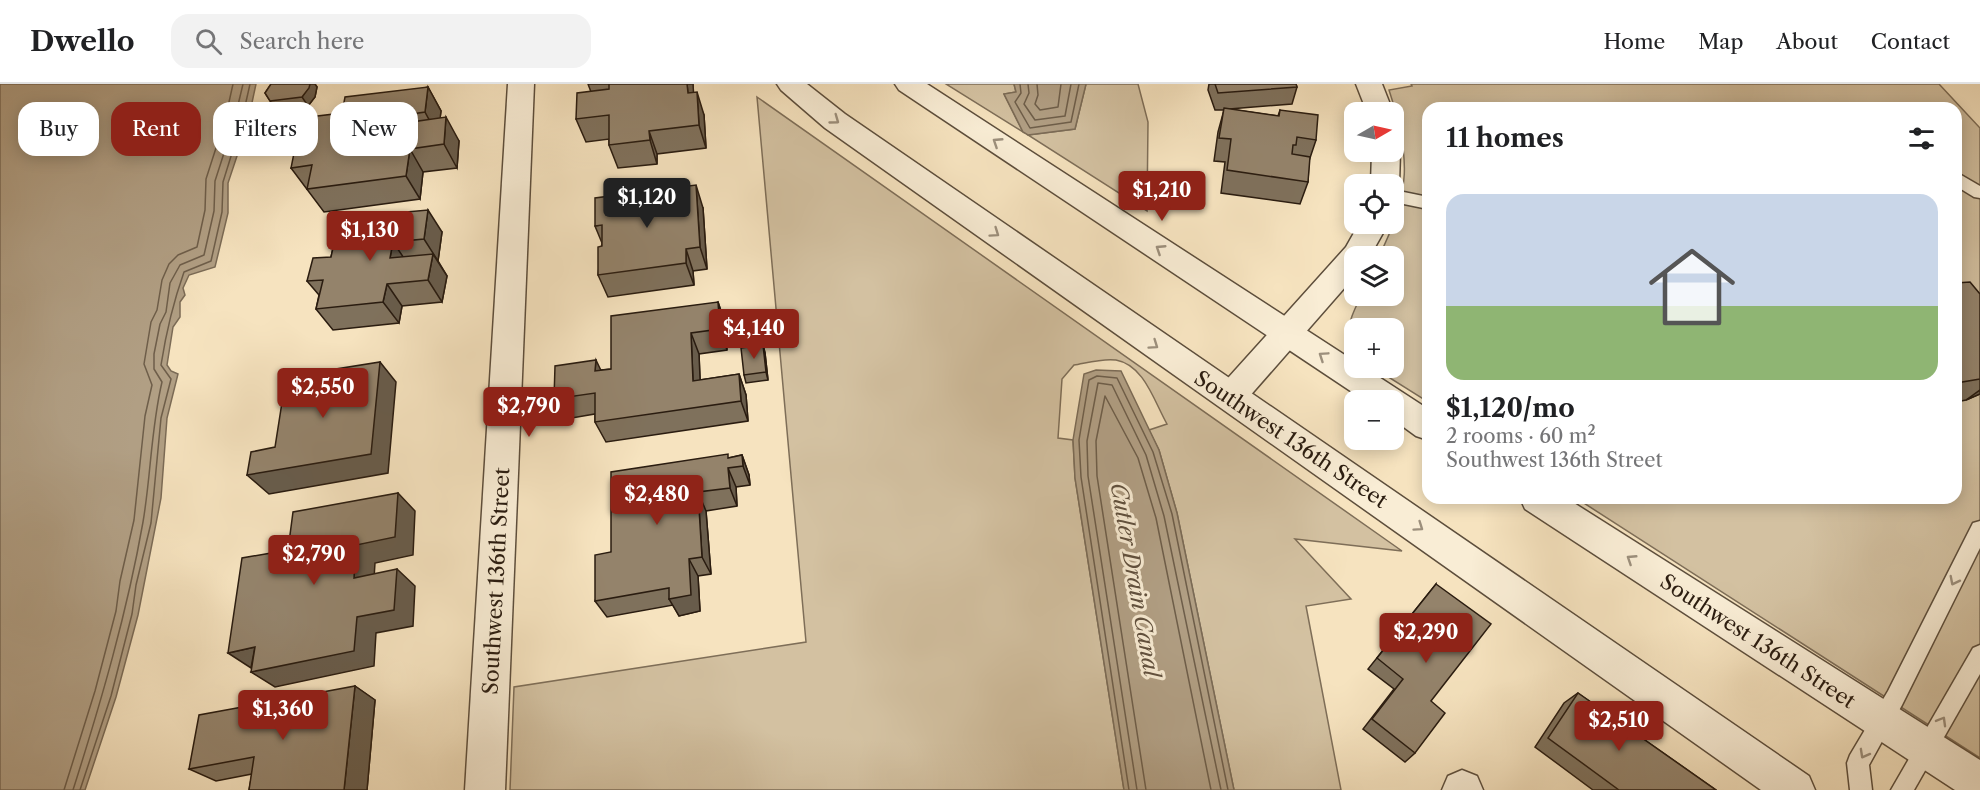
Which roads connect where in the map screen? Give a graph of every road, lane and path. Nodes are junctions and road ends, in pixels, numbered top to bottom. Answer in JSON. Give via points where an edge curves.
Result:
{"nodes":[{"id":1,"x":521,"y":84,"type":"edge"},
{"id":2,"x":790,"y":84,"type":"edge"},
{"id":3,"x":908,"y":84,"type":"edge"},
{"id":4,"x":1369,"y":84,"type":"edge"},
{"id":5,"x":1376,"y":102,"type":"edge"},
{"id":6,"x":1962,"y":182,"type":"edge"},
{"id":7,"x":1978,"y":193,"type":"dead end"},
{"id":8,"x":1404,"y":198,"type":"edge"},
{"id":9,"x":1422,"y":202,"type":"edge"},
{"id":10,"x":1368,"y":234,"type":"edge"},
{"id":11,"x":1289,"y":333,"type":"junction"},
{"id":12,"x":1374,"y":390,"type":"edge"},
{"id":13,"x":1230,"y":397,"type":"junction"},
{"id":14,"x":1404,"y":410,"type":"edge"},
{"id":15,"x":1422,"y":422,"type":"edge"},
{"id":16,"x":1546,"y":504,"type":"edge"},
{"id":17,"x":1980,"y":529,"type":"edge"},
{"id":18,"x":1980,"y":655,"type":"edge"},
{"id":19,"x":1882,"y":721,"type":"junction"},
{"id":20,"x":1926,"y":748,"type":"junction"},
{"id":21,"x":1980,"y":783,"type":"edge"},
{"id":22,"x":485,"y":790,"type":"edge"},
{"id":23,"x":1795,"y":790,"type":"edge"},
{"id":24,"x":1861,"y":790,"type":"edge"},
{"id":25,"x":1902,"y":790,"type":"edge"}],
"edges":[{"from":1,"to":22,"type":"street","name":"Southwest 136th Street"},
{"from":2,"to":13,"type":"street","name":"Southwest 136th Street","one_way":true,"via":[[835,121]]},
{"from":11,"to":3,"type":"street","one_way":true},
{"from":4,"to":5,"type":"street"},
{"from":6,"to":7,"type":"lane"},
{"from":8,"to":9,"type":"lane"},
{"from":10,"to":11,"type":"street","via":[[1356,255]]},
{"from":12,"to":11,"type":"street","one_way":true},
{"from":11,"to":13,"type":"street"},
{"from":13,"to":23,"type":"street","name":"Southwest 136th Street","one_way":true},
{"from":14,"to":15,"type":"street"},
{"from":19,"to":16,"type":"street","name":"Southwest 136th Street","one_way":true},
{"from":17,"to":19,"type":"lane","one_way":true},
{"from":20,"to":18,"type":"lane","one_way":true},
{"from":19,"to":20,"type":"street","name":"Southwest 136th Street"},
{"from":19,"to":24,"type":"lane","one_way":true,"via":[[1858,763]]},
{"from":20,"to":21,"type":"street","name":"Southwest 136th Street"},
{"from":20,"to":25,"type":"lane"}]}
